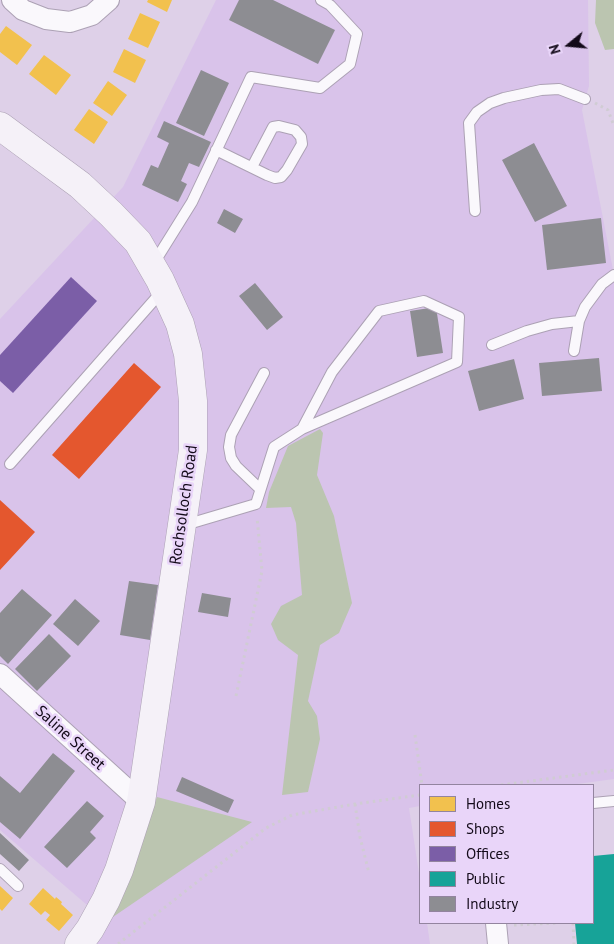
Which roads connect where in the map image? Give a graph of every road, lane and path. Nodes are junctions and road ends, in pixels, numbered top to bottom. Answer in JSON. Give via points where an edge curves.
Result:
{"nodes":[{"id":1,"x":12,"y":0,"type":"edge"},
{"id":2,"x":109,"y":0,"type":"edge"},
{"id":3,"x":321,"y":0,"type":"edge"},
{"id":4,"x":585,"y":98,"type":"joint"},
{"id":5,"x":0,"y":126,"type":"edge"},
{"id":6,"x":614,"y":126,"type":"edge"},
{"id":7,"x":216,"y":150,"type":"junction"},
{"id":8,"x":252,"y":168,"type":"junction"},
{"id":9,"x":475,"y":211,"type":"dead end"},
{"id":10,"x":152,"y":265,"type":"junction"},
{"id":11,"x":614,"y":275,"type":"edge"},
{"id":12,"x":164,"y":290,"type":"junction"},
{"id":13,"x":579,"y":321,"type":"junction"},
{"id":14,"x":492,"y":344,"type":"dead end"},
{"id":15,"x":574,"y":351,"type":"dead end"},
{"id":16,"x":264,"y":373,"type":"dead end"},
{"id":17,"x":302,"y":429,"type":"junction"},
{"id":18,"x":10,"y":464,"type":"dead end"},
{"id":19,"x":260,"y":489,"type":"junction"},
{"id":20,"x":256,"y":504,"type":"junction"},
{"id":21,"x":182,"y":526,"type":"junction"},
{"id":22,"x":0,"y":674,"type":"edge"},
{"id":23,"x":236,"y":696,"type":"dead end"},
{"id":24,"x":416,"y":735,"type":"dead end"},
{"id":25,"x":614,"y":770,"type":"edge"},
{"id":26,"x":422,"y":784,"type":"edge"},
{"id":27,"x":509,"y":784,"type":"edge"},
{"id":28,"x":419,"y":795,"type":"edge"},
{"id":29,"x":614,"y":801,"type":"edge"},
{"id":30,"x":141,"y":802,"type":"junction"},
{"id":31,"x":594,"y":803,"type":"edge"},
{"id":32,"x":355,"y":804,"type":"junction"},
{"id":33,"x":0,"y":869,"type":"edge"},
{"id":34,"x":369,"y":873,"type":"dead end"},
{"id":35,"x":18,"y":886,"type":"dead end"},
{"id":36,"x":549,"y":924,"type":"edge"},
{"id":37,"x":573,"y":924,"type":"edge"},
{"id":38,"x":497,"y":931,"type":"edge"},
{"id":39,"x":79,"y":944,"type":"edge"},
{"id":40,"x":118,"y":944,"type":"edge"},
{"id":41,"x":574,"y":944,"type":"edge"}],
"edges":[{"from":1,"to":2,"type":"street","via":[[23,10],[46,19],[70,22],[92,15]]},
{"from":3,"to":7,"type":"lane","via":[[330,5],[357,34],[350,64],[320,88],[251,77]]},
{"from":4,"to":6,"type":"path","via":[[608,110]]},
{"from":4,"to":9,"type":"lane","via":[[559,89],[541,90],[504,98],[477,112],[469,123]]},
{"from":5,"to":10,"type":"street","name":"Rochsolloch Road","via":[[80,185],[138,242]]},
{"from":7,"to":8,"type":"lane"},
{"from":7,"to":10,"type":"lane","via":[[192,202]]},
{"from":8,"to":8,"type":"lane","via":[[275,178],[281,177],[302,144],[301,137],[295,130],[273,127]]},
{"from":10,"to":12,"type":"street","name":"Rochsolloch Road"},
{"from":11,"to":13,"type":"lane","via":[[602,284]]},
{"from":12,"to":18,"type":"lane"},
{"from":12,"to":21,"type":"street","name":"Rochsolloch Road","via":[[180,324],[188,354],[193,401],[193,450]]},
{"from":13,"to":14,"type":"lane","via":[[552,324]]},
{"from":13,"to":15,"type":"lane"},
{"from":16,"to":19,"type":"lane","via":[[231,435],[230,447],[236,466]]},
{"from":17,"to":17,"type":"lane","via":[[457,362],[459,317],[424,301],[379,311],[332,372]]},
{"from":17,"to":19,"type":"lane","via":[[274,446]]},
{"from":19,"to":20,"type":"lane"},
{"from":20,"to":21,"type":"lane"},
{"from":20,"to":23,"type":"path","via":[[262,571]]},
{"from":21,"to":30,"type":"street","name":"Rochsolloch Road"},
{"from":22,"to":30,"type":"street","name":"Saline Street"},
{"from":24,"to":26,"type":"path"},
{"from":25,"to":27,"type":"path"},
{"from":28,"to":32,"type":"path"},
{"from":29,"to":31,"type":"lane"},
{"from":30,"to":39,"type":"street","name":"Rochsolloch Road","via":[[106,900]]},
{"from":32,"to":34,"type":"path"},
{"from":32,"to":40,"type":"path","via":[[292,815],[266,828]]},
{"from":33,"to":35,"type":"lane"},
{"from":36,"to":38,"type":"path"},
{"from":37,"to":41,"type":"path"}]}
